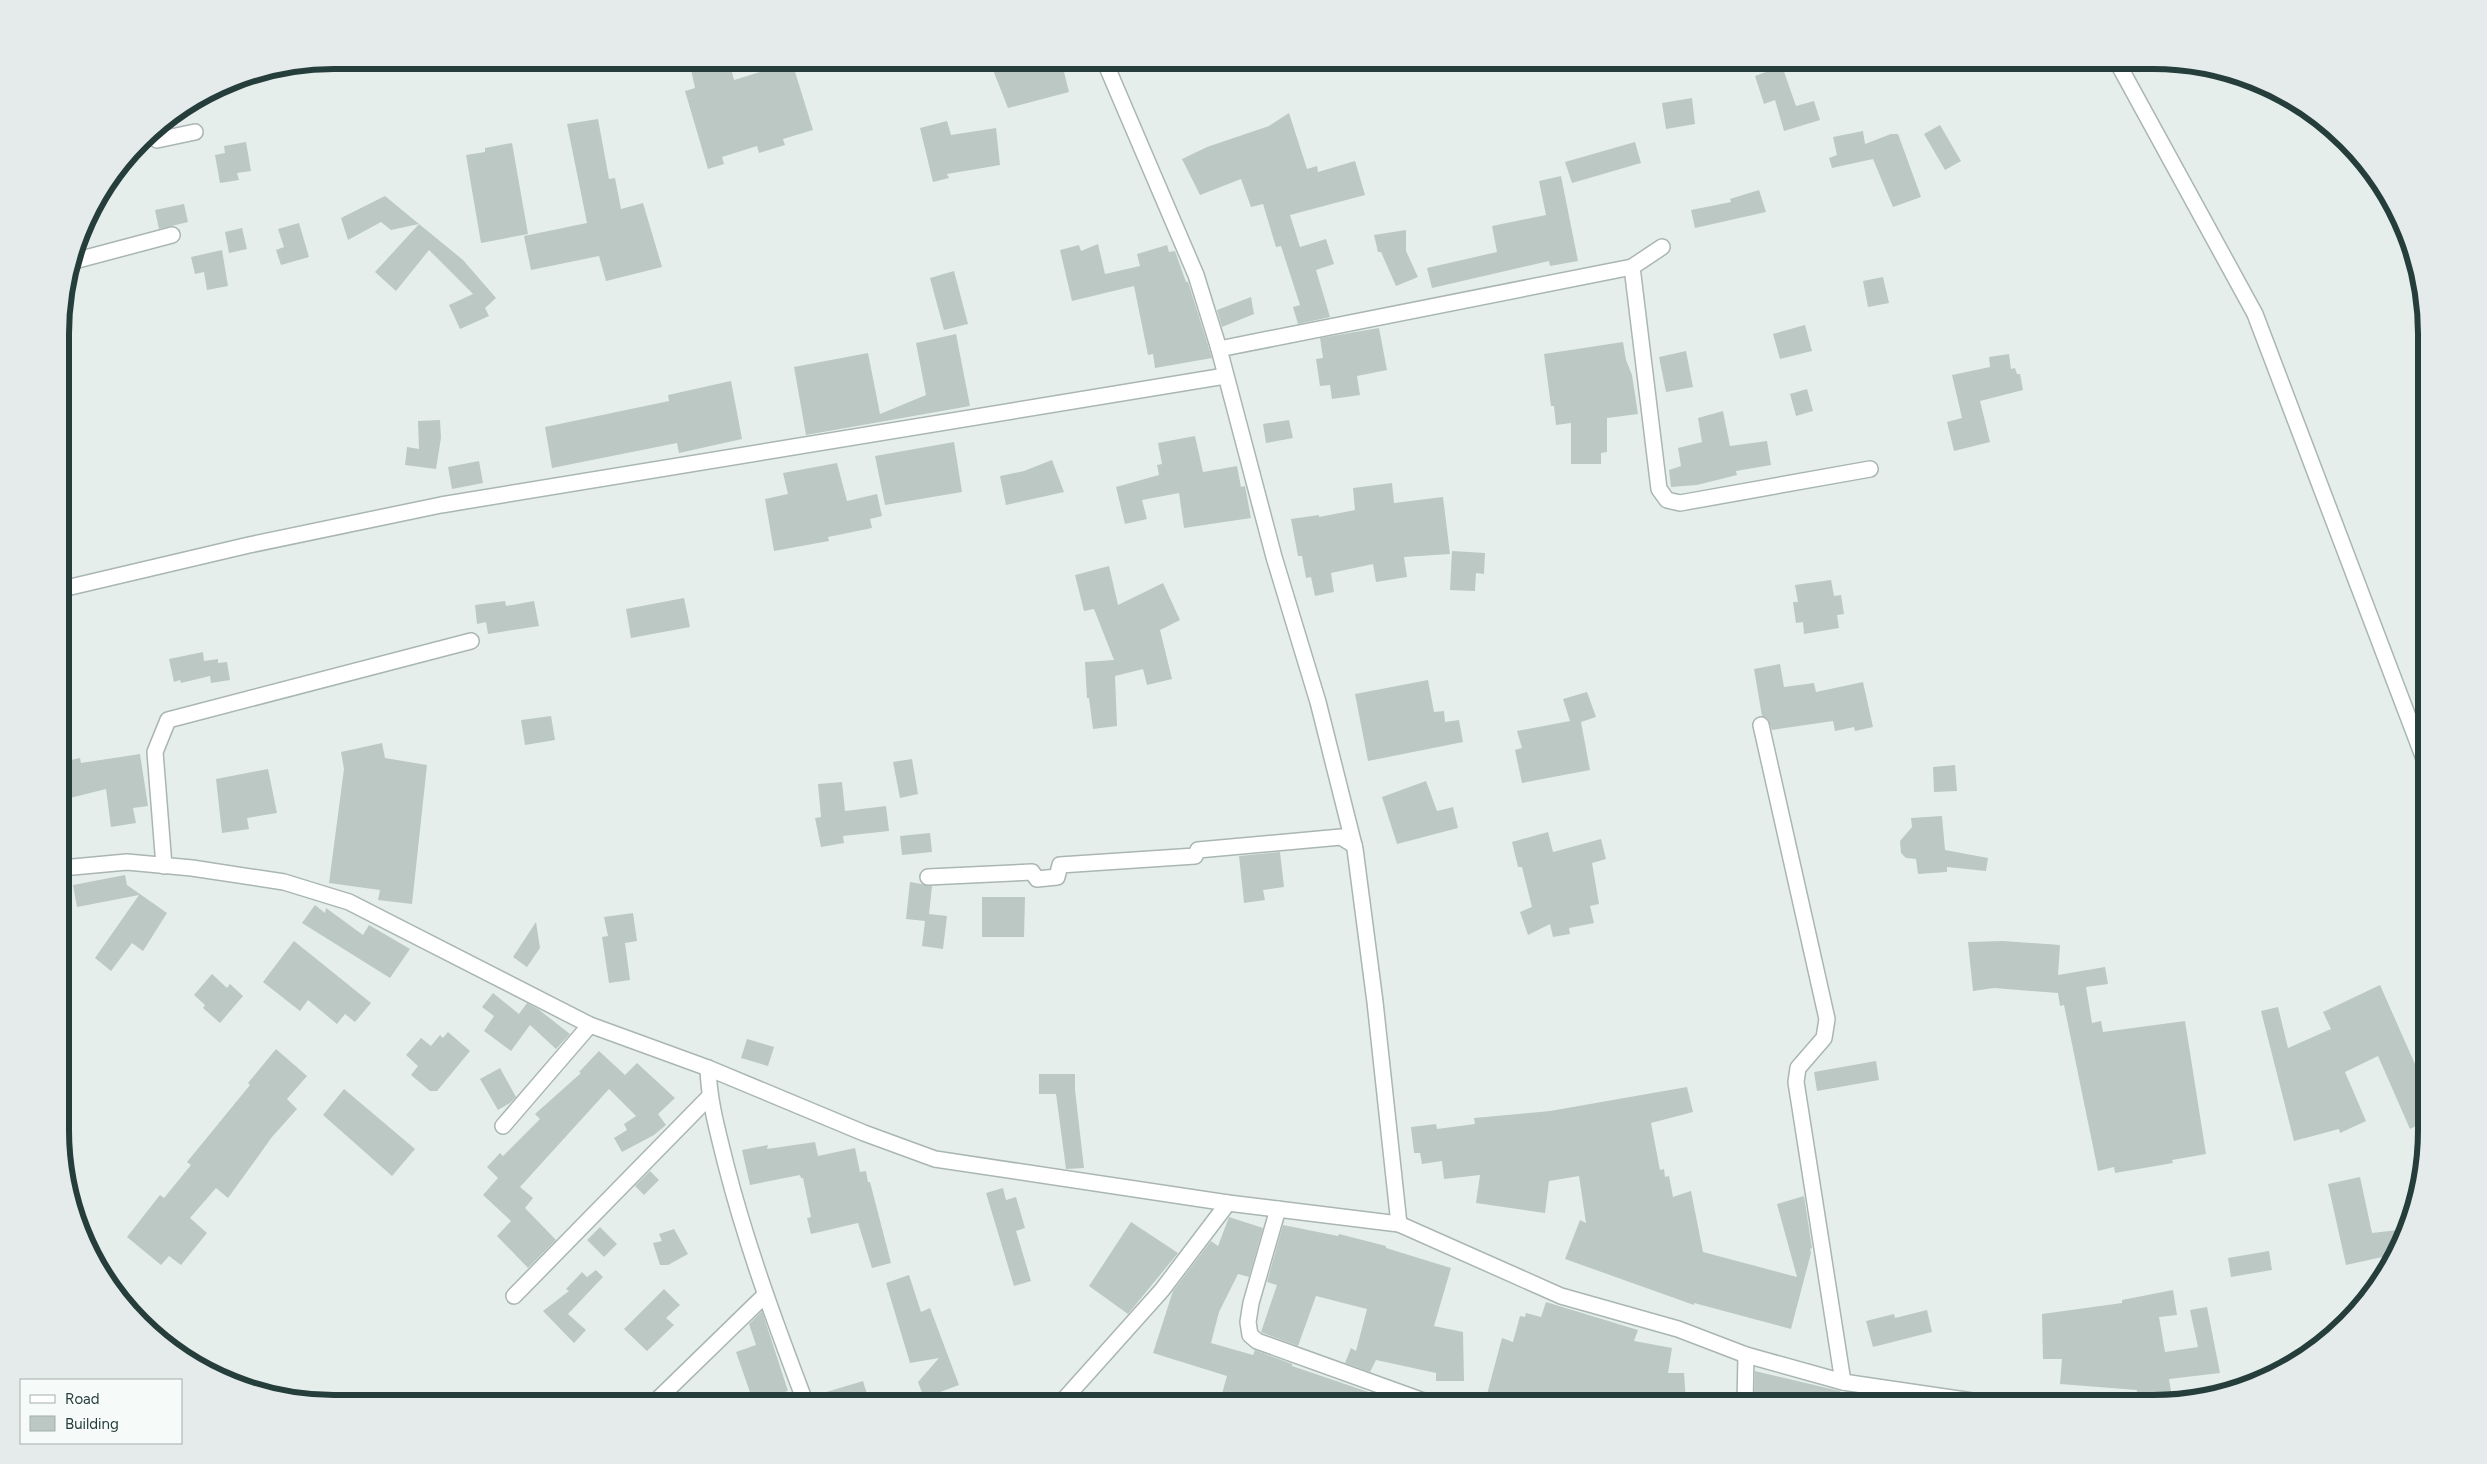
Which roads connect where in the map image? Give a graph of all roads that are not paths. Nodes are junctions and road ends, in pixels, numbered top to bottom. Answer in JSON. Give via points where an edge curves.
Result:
{"nodes":[{"id":1,"x":1108,"y":69,"type":"edge"},
{"id":2,"x":2121,"y":69,"type":"edge"},
{"id":3,"x":195,"y":132,"type":"dead end"},
{"id":4,"x":157,"y":137,"type":"edge"},
{"id":5,"x":172,"y":234,"type":"dead end"},
{"id":6,"x":1662,"y":247,"type":"dead end"},
{"id":7,"x":80,"y":258,"type":"edge"},
{"id":8,"x":1632,"y":267,"type":"junction"},
{"id":9,"x":1218,"y":348,"type":"junction"},
{"id":10,"x":1225,"y":376,"type":"junction"},
{"id":11,"x":1870,"y":469,"type":"dead end"},
{"id":12,"x":69,"y":587,"type":"edge"},
{"id":13,"x":471,"y":641,"type":"dead end"},
{"id":14,"x":1761,"y":725,"type":"dead end"},
{"id":15,"x":2418,"y":743,"type":"edge"},
{"id":16,"x":1354,"y":845,"type":"junction"},
{"id":17,"x":164,"y":866,"type":"junction"},
{"id":18,"x":69,"y":867,"type":"edge"},
{"id":19,"x":928,"y":877,"type":"dead end"},
{"id":20,"x":590,"y":1025,"type":"junction"},
{"id":21,"x":708,"y":1068,"type":"junction"},
{"id":22,"x":709,"y":1097,"type":"junction"},
{"id":23,"x":503,"y":1126,"type":"dead end"},
{"id":24,"x":1228,"y":1203,"type":"junction"},
{"id":25,"x":1278,"y":1209,"type":"junction"},
{"id":26,"x":1399,"y":1224,"type":"junction"},
{"id":27,"x":764,"y":1295,"type":"junction"},
{"id":28,"x":514,"y":1296,"type":"dead end"},
{"id":29,"x":1746,"y":1355,"type":"junction"},
{"id":30,"x":1843,"y":1382,"type":"junction"},
{"id":31,"x":662,"y":1395,"type":"edge"},
{"id":32,"x":803,"y":1395,"type":"edge"},
{"id":33,"x":1068,"y":1395,"type":"edge"},
{"id":34,"x":1407,"y":1395,"type":"edge"},
{"id":35,"x":1745,"y":1395,"type":"edge"},
{"id":36,"x":1928,"y":1395,"type":"edge"}],
"edges":[{"from":1,"to":9,"type":"street","via":[[1196,275]]},
{"from":2,"to":15,"type":"street","via":[[2255,314]]},
{"from":3,"to":4,"type":"street","via":[[158,140]]},
{"from":5,"to":7,"type":"street"},
{"from":6,"to":8,"type":"street"},
{"from":8,"to":9,"type":"street"},
{"from":8,"to":11,"type":"street","via":[[1659,489],[1667,500],[1680,503]]},
{"from":9,"to":10,"type":"street"},
{"from":10,"to":12,"type":"street","via":[[441,505]]},
{"from":10,"to":16,"type":"street","via":[[1274,557],[1318,702]]},
{"from":13,"to":17,"type":"street","via":[[168,720],[155,752]]},
{"from":14,"to":30,"type":"street","via":[[1827,1019],[1824,1038],[1798,1068],[1796,1082]]},
{"from":16,"to":19,"type":"street","via":[[1341,837],[1198,850],[1195,856],[1060,865],[1057,877],[1037,879],[1032,872]]},
{"from":16,"to":26,"type":"street"},
{"from":17,"to":18,"type":"street","via":[[127,862]]},
{"from":17,"to":20,"type":"street","via":[[284,882],[349,902]]},
{"from":20,"to":21,"type":"street"},
{"from":20,"to":23,"type":"street"},
{"from":21,"to":22,"type":"street"},
{"from":21,"to":24,"type":"street","via":[[935,1159]]},
{"from":22,"to":27,"type":"street"},
{"from":22,"to":28,"type":"street"},
{"from":24,"to":25,"type":"street"},
{"from":24,"to":33,"type":"street","via":[[1162,1290]]},
{"from":25,"to":26,"type":"street"},
{"from":25,"to":34,"type":"street","via":[[1251,1303],[1250,1335],[1257,1341]]},
{"from":26,"to":29,"type":"street","via":[[1561,1296],[1678,1329]]},
{"from":27,"to":31,"type":"street"},
{"from":27,"to":32,"type":"street"},
{"from":29,"to":30,"type":"street"},
{"from":29,"to":35,"type":"street"},
{"from":30,"to":36,"type":"street"}]}
